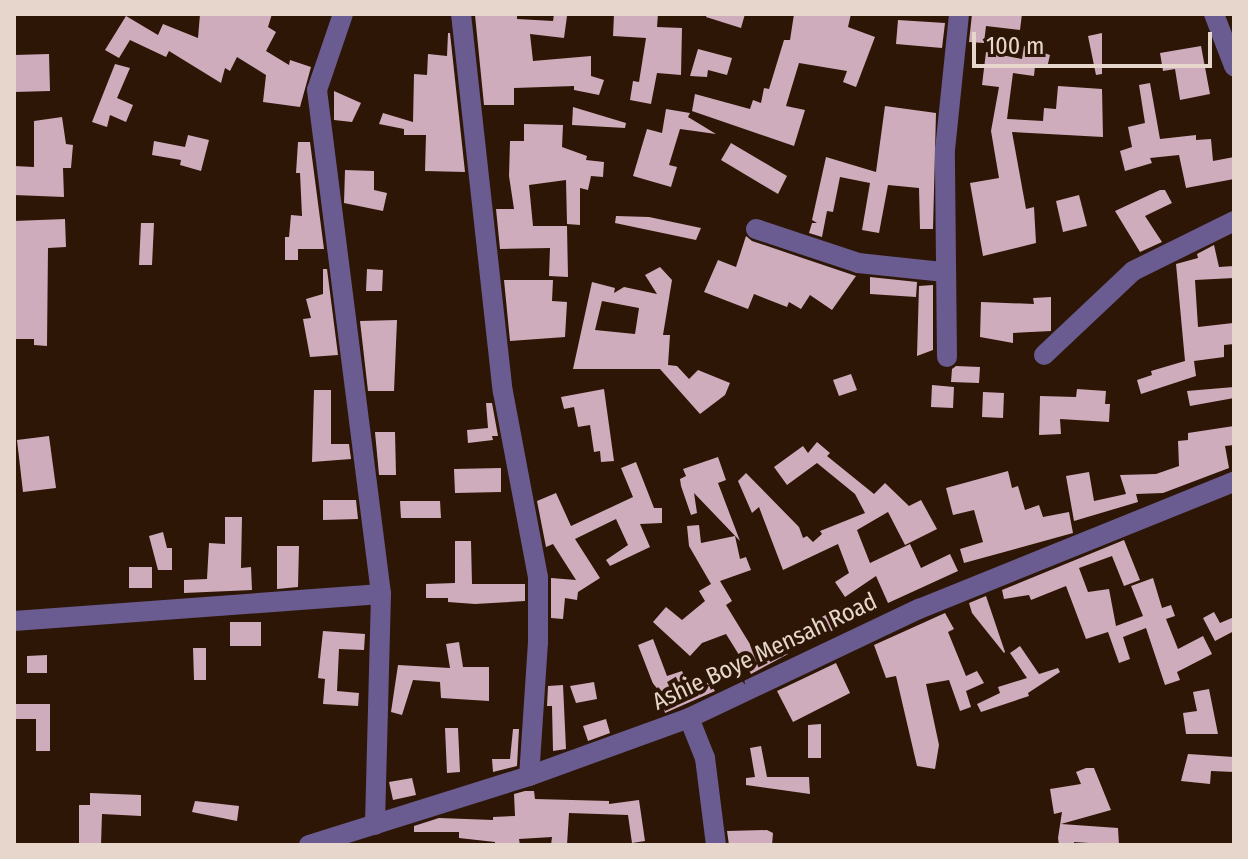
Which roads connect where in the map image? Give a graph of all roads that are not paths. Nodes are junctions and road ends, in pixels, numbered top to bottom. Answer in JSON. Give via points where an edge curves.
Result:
{"nodes":[{"id":1,"x":343,"y":14,"type":"edge"},
{"id":2,"x":461,"y":14,"type":"edge"},
{"id":3,"x":959,"y":14,"type":"edge"},
{"id":4,"x":1214,"y":14,"type":"edge"},
{"id":5,"x":1234,"y":66,"type":"edge"},
{"id":6,"x":1234,"y":221,"type":"edge"},
{"id":7,"x":756,"y":229,"type":"dead end"},
{"id":8,"x":943,"y":272,"type":"junction"},
{"id":9,"x":1044,"y":355,"type":"dead end"},
{"id":10,"x":947,"y":357,"type":"dead end"},
{"id":11,"x":1234,"y":482,"type":"edge"},
{"id":12,"x":381,"y":594,"type":"junction"},
{"id":13,"x":14,"y":621,"type":"edge"},
{"id":14,"x":689,"y":718,"type":"junction"},
{"id":15,"x":529,"y":776,"type":"junction"},
{"id":16,"x":375,"y":825,"type":"junction"},
{"id":17,"x":309,"y":845,"type":"edge"},
{"id":18,"x":716,"y":845,"type":"edge"}],
"edges":[{"from":1,"to":12,"type":"street","via":[[317,90]]},
{"from":2,"to":15,"type":"street","via":[[503,392],[538,577]]},
{"from":3,"to":8,"type":"street","via":[[945,150]]},
{"from":4,"to":5,"type":"street"},
{"from":6,"to":9,"type":"street","via":[[1133,271]]},
{"from":7,"to":8,"type":"street","via":[[858,263]]},
{"from":8,"to":10,"type":"street"},
{"from":11,"to":14,"type":"street","name":"Ashie Boye Mensah Road","via":[[919,609]]},
{"from":12,"to":13,"type":"street"},
{"from":12,"to":16,"type":"street"},
{"from":14,"to":15,"type":"street","name":"Ashie Boye Mensah Road"},
{"from":14,"to":18,"type":"street","via":[[705,758]]},
{"from":15,"to":16,"type":"street","name":"Ashie Boye Mensah Road"},
{"from":16,"to":17,"type":"street","name":"Ashie Boye Mensah Road"}]}
